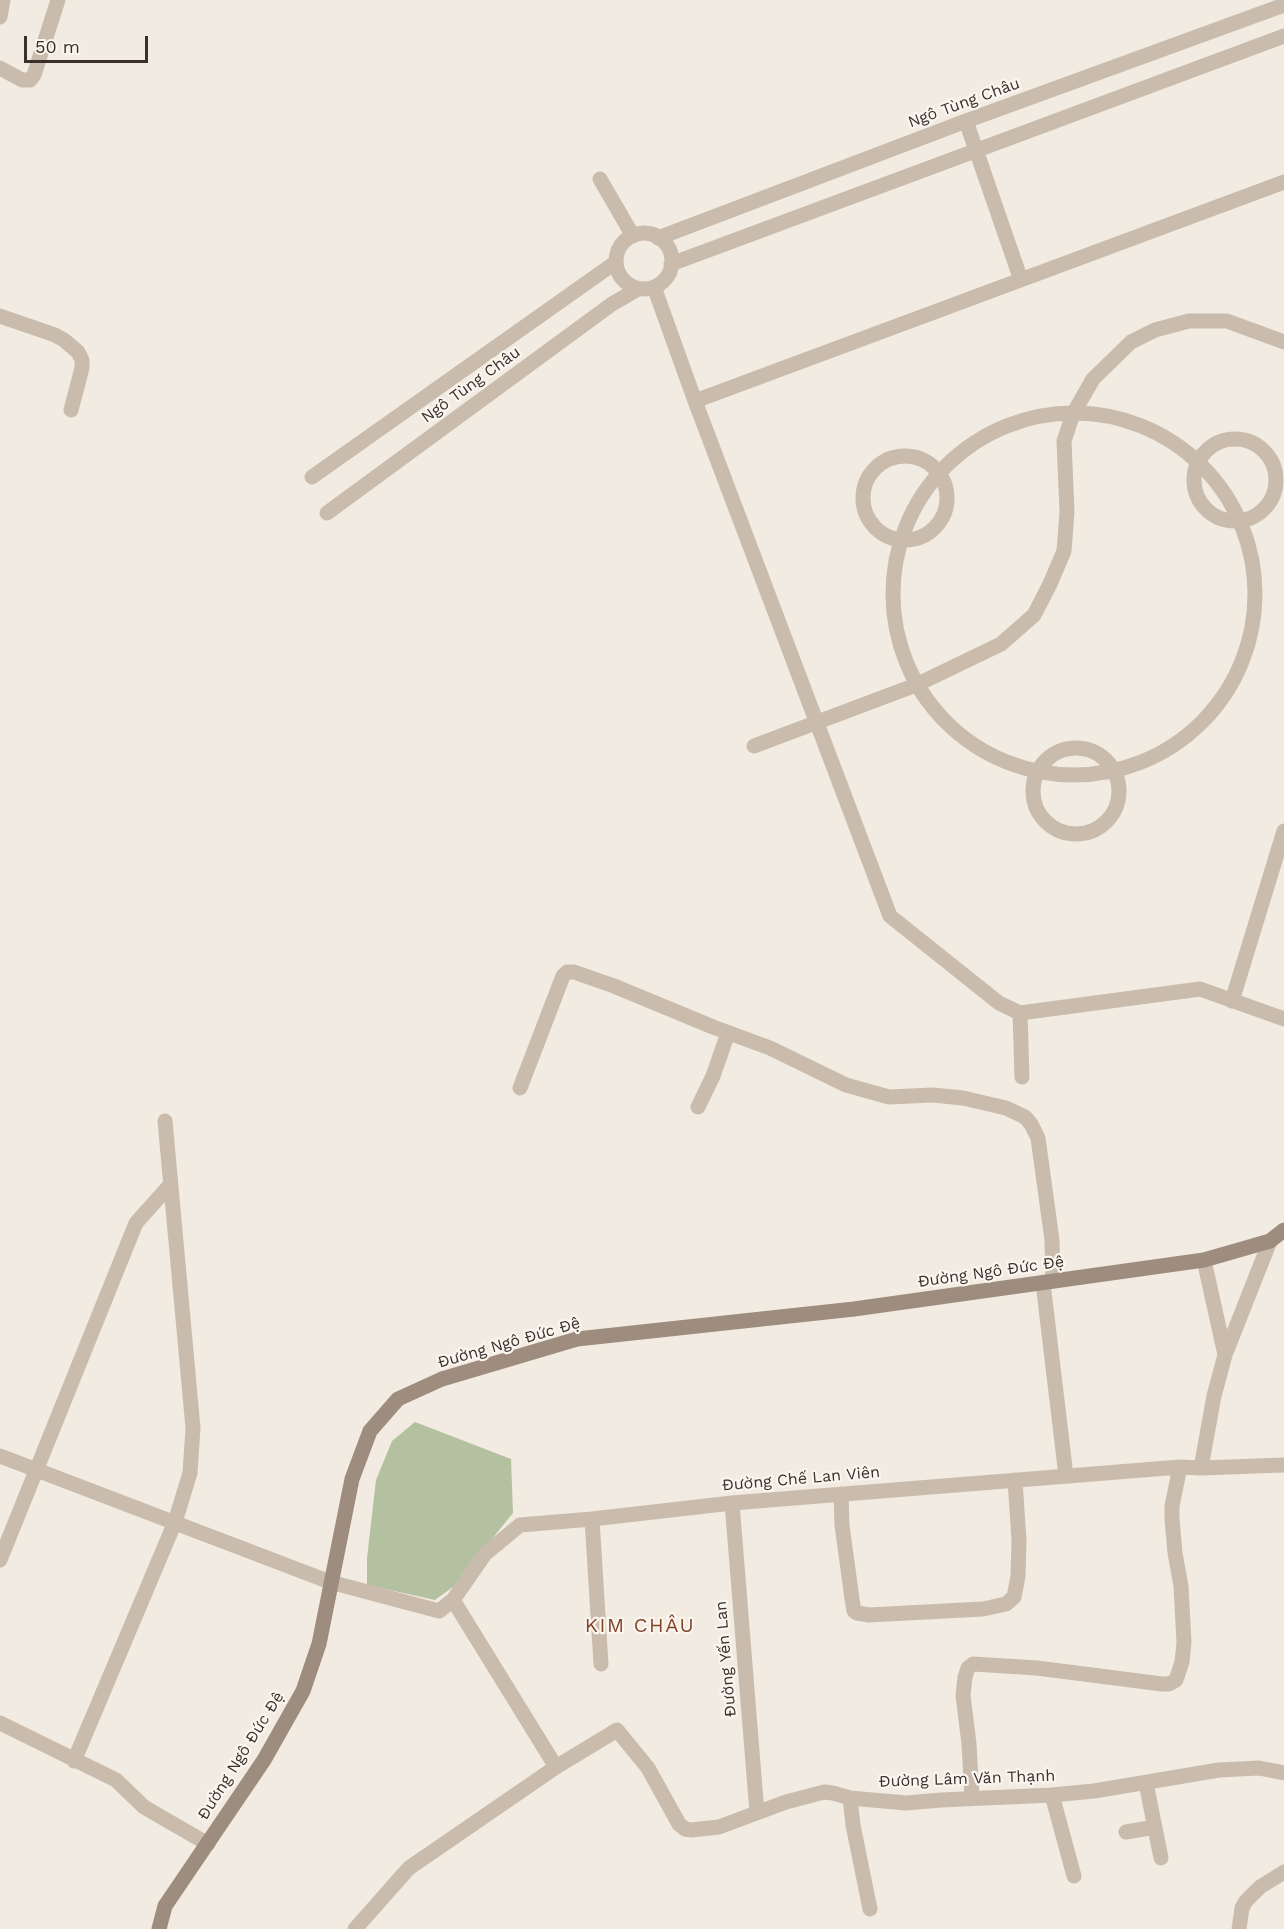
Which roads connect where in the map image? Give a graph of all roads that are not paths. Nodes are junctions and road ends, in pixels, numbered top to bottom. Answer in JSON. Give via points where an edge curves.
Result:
{"nodes":[{"id":1,"x":3,"y":0,"type":"edge"},
{"id":2,"x":58,"y":0,"type":"edge"},
{"id":3,"x":1284,"y":5,"type":"edge"},
{"id":4,"x":0,"y":17,"type":"edge"},
{"id":5,"x":1284,"y":36,"type":"edge"},
{"id":6,"x":0,"y":68,"type":"edge"},
{"id":7,"x":966,"y":122,"type":"junction"},
{"id":8,"x":976,"y":151,"type":"junction"},
{"id":9,"x":600,"y":179,"type":"dead end"},
{"id":10,"x":1284,"y":182,"type":"edge"},
{"id":11,"x":633,"y":236,"type":"junction"},
{"id":12,"x":658,"y":238,"type":"junction"},
{"id":13,"x":616,"y":262,"type":"junction"},
{"id":14,"x":671,"y":264,"type":"junction"},
{"id":15,"x":1021,"y":280,"type":"junction"},
{"id":16,"x":646,"y":288,"type":"junction"},
{"id":17,"x":0,"y":316,"type":"edge"},
{"id":18,"x":1284,"y":342,"type":"edge"},
{"id":19,"x":695,"y":401,"type":"junction"},
{"id":20,"x":71,"y":410,"type":"dead end"},
{"id":21,"x":1073,"y":414,"type":"junction"},
{"id":22,"x":1200,"y":461,"type":"junction"},
{"id":23,"x":937,"y":470,"type":"junction"},
{"id":24,"x":312,"y":477,"type":"dead end"},
{"id":25,"x":327,"y":513,"type":"dead end"},
{"id":26,"x":1241,"y":521,"type":"junction"},
{"id":27,"x":902,"y":540,"type":"junction"},
{"id":28,"x":916,"y":685,"type":"junction"},
{"id":29,"x":817,"y":723,"type":"junction"},
{"id":30,"x":754,"y":746,"type":"dead end"},
{"id":31,"x":1038,"y":772,"type":"junction"},
{"id":32,"x":1115,"y":774,"type":"junction"},
{"id":33,"x":1284,"y":831,"type":"edge"},
{"id":34,"x":1232,"y":1001,"type":"junction"},
{"id":35,"x":1020,"y":1014,"type":"junction"},
{"id":36,"x":1284,"y":1019,"type":"edge"},
{"id":37,"x":728,"y":1033,"type":"junction"},
{"id":38,"x":1022,"y":1077,"type":"dead end"},
{"id":39,"x":520,"y":1088,"type":"dead end"},
{"id":40,"x":698,"y":1107,"type":"dead end"},
{"id":41,"x":165,"y":1121,"type":"dead end"},
{"id":42,"x":170,"y":1185,"type":"junction"},
{"id":43,"x":1284,"y":1230,"type":"edge"},
{"id":44,"x":1270,"y":1241,"type":"junction"},
{"id":45,"x":1204,"y":1260,"type":"junction"},
{"id":46,"x":1048,"y":1282,"type":"junction"},
{"id":47,"x":1225,"y":1355,"type":"junction"},
{"id":48,"x":0,"y":1456,"type":"edge"},
{"id":49,"x":1284,"y":1465,"type":"edge"},
{"id":50,"x":1180,"y":1467,"type":"junction"},
{"id":51,"x":1201,"y":1468,"type":"junction"},
{"id":52,"x":36,"y":1470,"type":"junction"},
{"id":53,"x":1066,"y":1476,"type":"junction"},
{"id":54,"x":1015,"y":1480,"type":"junction"},
{"id":55,"x":841,"y":1494,"type":"junction"},
{"id":56,"x":732,"y":1503,"type":"junction"},
{"id":57,"x":592,"y":1519,"type":"junction"},
{"id":58,"x":175,"y":1522,"type":"junction"},
{"id":59,"x":0,"y":1560,"type":"edge"},
{"id":60,"x":330,"y":1582,"type":"junction"},
{"id":61,"x":453,"y":1600,"type":"junction"},
{"id":62,"x":601,"y":1664,"type":"dead end"},
{"id":63,"x":0,"y":1724,"type":"edge"},
{"id":64,"x":74,"y":1761,"type":"junction"},
{"id":65,"x":556,"y":1767,"type":"junction"},
{"id":66,"x":1284,"y":1773,"type":"edge"},
{"id":67,"x":1146,"y":1783,"type":"junction"},
{"id":68,"x":1052,"y":1796,"type":"junction"},
{"id":69,"x":850,"y":1798,"type":"junction"},
{"id":70,"x":972,"y":1798,"type":"junction"},
{"id":71,"x":757,"y":1813,"type":"junction"},
{"id":72,"x":1155,"y":1827,"type":"junction"},
{"id":73,"x":1126,"y":1832,"type":"dead end"},
{"id":74,"x":208,"y":1844,"type":"junction"},
{"id":75,"x":1161,"y":1858,"type":"dead end"},
{"id":76,"x":1284,"y":1872,"type":"edge"},
{"id":77,"x":1074,"y":1876,"type":"dead end"},
{"id":78,"x":870,"y":1909,"type":"dead end"},
{"id":79,"x":159,"y":1929,"type":"edge"},
{"id":80,"x":355,"y":1929,"type":"edge"},
{"id":81,"x":1239,"y":1929,"type":"edge"}],
"edges":[{"from":1,"to":4,"type":"street"},
{"from":2,"to":6,"type":"street","via":[[30,80]]},
{"from":3,"to":7,"type":"street","name":"Ngô Tùng Châu"},
{"from":5,"to":8,"type":"street"},
{"from":7,"to":8,"type":"street"},
{"from":7,"to":12,"type":"street","name":"Ngô Tùng Châu"},
{"from":8,"to":14,"type":"street"},
{"from":8,"to":15,"type":"street"},
{"from":9,"to":11,"type":"street"},
{"from":10,"to":15,"type":"street"},
{"from":11,"to":12,"type":"street","via":[[645,233]]},
{"from":11,"to":13,"type":"street","via":[[621,245]]},
{"from":12,"to":14,"type":"street","via":[[668,247]]},
{"from":13,"to":16,"type":"street","via":[[623,280],[630,286]]},
{"from":13,"to":24,"type":"street","name":"Ngô Tùng Châu"},
{"from":14,"to":16,"type":"street","via":[[664,280]]},
{"from":15,"to":19,"type":"street"},
{"from":16,"to":19,"type":"street"},
{"from":16,"to":25,"type":"street","name":"Ngô Tùng Châu","via":[[612,304]]},
{"from":17,"to":20,"type":"street","via":[[55,335],[78,352],[82,368]]},
{"from":18,"to":21,"type":"street","via":[[1227,321],[1189,321],[1155,330],[1131,342],[1111,360],[1093,379]]},
{"from":19,"to":29,"type":"street"},
{"from":21,"to":22,"type":"street","via":[[1104,412],[1164,436]]},
{"from":21,"to":23,"type":"street","via":[[1039,416],[988,434]]},
{"from":21,"to":28,"type":"street","via":[[1064,441],[1064,551],[1034,615],[1001,644]]},
{"from":22,"to":26,"type":"street"},
{"from":22,"to":26,"type":"street","via":[[1194,480],[1203,506],[1214,516]]},
{"from":22,"to":26,"type":"street","via":[[1212,446],[1237,439],[1261,448],[1270,458],[1275,470],[1273,496],[1266,508]]},
{"from":23,"to":27,"type":"street"},
{"from":23,"to":27,"type":"street","via":[[946,487],[945,514],[928,534]]},
{"from":23,"to":27,"type":"street","via":[[919,457],[905,455],[891,457],[869,475],[862,504],[867,517],[888,537]]},
{"from":26,"to":32,"type":"street","via":[[1256,572],[1253,632],[1232,687],[1193,732]]},
{"from":27,"to":28,"type":"street","via":[[891,579],[894,632]]},
{"from":28,"to":29,"type":"street"},
{"from":28,"to":31,"type":"street","via":[[963,739],[1019,768]]},
{"from":29,"to":30,"type":"street"},
{"from":29,"to":35,"type":"street","via":[[890,916],[999,1003]]},
{"from":31,"to":32,"type":"street"},
{"from":31,"to":32,"type":"street","via":[[1049,758],[1075,748],[1101,756]]},
{"from":31,"to":32,"type":"street","via":[[1034,782],[1037,810],[1057,830],[1071,834],[1085,834],[1109,819],[1119,793]]},
{"from":33,"to":34,"type":"street"},
{"from":34,"to":35,"type":"street","via":[[1200,989]]},
{"from":34,"to":36,"type":"street"},
{"from":35,"to":38,"type":"street"},
{"from":37,"to":39,"type":"street","via":[[614,986],[567,972]]},
{"from":37,"to":40,"type":"street"},
{"from":37,"to":46,"type":"street","via":[[876,1095],[963,1098],[1006,1108],[1025,1117],[1038,1138],[1052,1240]]},
{"from":41,"to":42,"type":"street"},
{"from":42,"to":52,"type":"street","via":[[136,1223]]},
{"from":42,"to":58,"type":"street","via":[[193,1428],[190,1473]]},
{"from":43,"to":44,"type":"main road","name":"Đường Ngô Đức Đệ"},
{"from":44,"to":45,"type":"main road","name":"Đường Ngô Đức Đệ"},
{"from":44,"to":47,"type":"street"},
{"from":45,"to":46,"type":"main road","name":"Đường Ngô Đức Đệ"},
{"from":45,"to":47,"type":"street"},
{"from":46,"to":53,"type":"street"},
{"from":46,"to":60,"type":"main road","name":"Đường Ngô Đức Đệ","via":[[854,1309],[577,1340],[442,1379],[398,1399],[370,1431],[352,1479]]},
{"from":47,"to":51,"type":"street"},
{"from":48,"to":52,"type":"street"},
{"from":49,"to":51,"type":"street","name":"Đường Chế Lan Viên"},
{"from":50,"to":51,"type":"street","name":"Đường Chế Lan Viên"},
{"from":50,"to":53,"type":"street","name":"Đường Chế Lan Viên"},
{"from":50,"to":70,"type":"street","via":[[1172,1519],[1184,1643],[1176,1680],[1162,1684],[973,1664],[964,1677],[963,1695]]},
{"from":52,"to":58,"type":"street"},
{"from":52,"to":59,"type":"street"},
{"from":53,"to":54,"type":"street","name":"Đường Chế Lan Viên"},
{"from":54,"to":55,"type":"street","name":"Đường Chế Lan Viên"},
{"from":54,"to":55,"type":"street","via":[[1019,1541],[1014,1597],[1006,1604],[983,1609],[869,1615],[854,1611]]},
{"from":55,"to":56,"type":"street","name":"Đường Chế Lan Viên"},
{"from":56,"to":57,"type":"street","name":"Đường Chế Lan Viên"},
{"from":56,"to":71,"type":"street","name":"Đường Yến Lan"},
{"from":57,"to":61,"type":"street","name":"Đường Chế Lan Viên","via":[[520,1525],[485,1554]]},
{"from":57,"to":62,"type":"street"},
{"from":58,"to":60,"type":"street"},
{"from":58,"to":64,"type":"street"},
{"from":60,"to":61,"type":"street","via":[[439,1611]]},
{"from":60,"to":74,"type":"main road","name":"Đường Ngô Đức Đệ","via":[[319,1644],[303,1691],[264,1761]]},
{"from":61,"to":65,"type":"street"},
{"from":63,"to":64,"type":"street"},
{"from":64,"to":74,"type":"street","via":[[116,1780],[144,1807]]},
{"from":65,"to":71,"type":"street","name":"Đường Lâm Văn Thạnh","via":[[617,1730],[648,1768],[685,1829],[719,1827]]},
{"from":65,"to":80,"type":"street","via":[[409,1868]]},
{"from":66,"to":67,"type":"street","name":"Đường Lâm Văn Thạnh","via":[[1259,1768],[1219,1770]]},
{"from":67,"to":68,"type":"street","name":"Đường Lâm Văn Thạnh"},
{"from":67,"to":72,"type":"street"},
{"from":68,"to":70,"type":"street","name":"Đường Lâm Văn Thạnh"},
{"from":68,"to":77,"type":"street"},
{"from":69,"to":70,"type":"street","name":"Đường Lâm Văn Thạnh","via":[[891,1803]]},
{"from":69,"to":71,"type":"street","name":"Đường Lâm Văn Thạnh","via":[[824,1792]]},
{"from":69,"to":78,"type":"street"},
{"from":72,"to":73,"type":"street"},
{"from":72,"to":75,"type":"street"},
{"from":74,"to":79,"type":"main road","name":"Đường Ngô Đức Đệ","via":[[165,1906]]},
{"from":76,"to":81,"type":"street","via":[[1246,1901]]}]}
